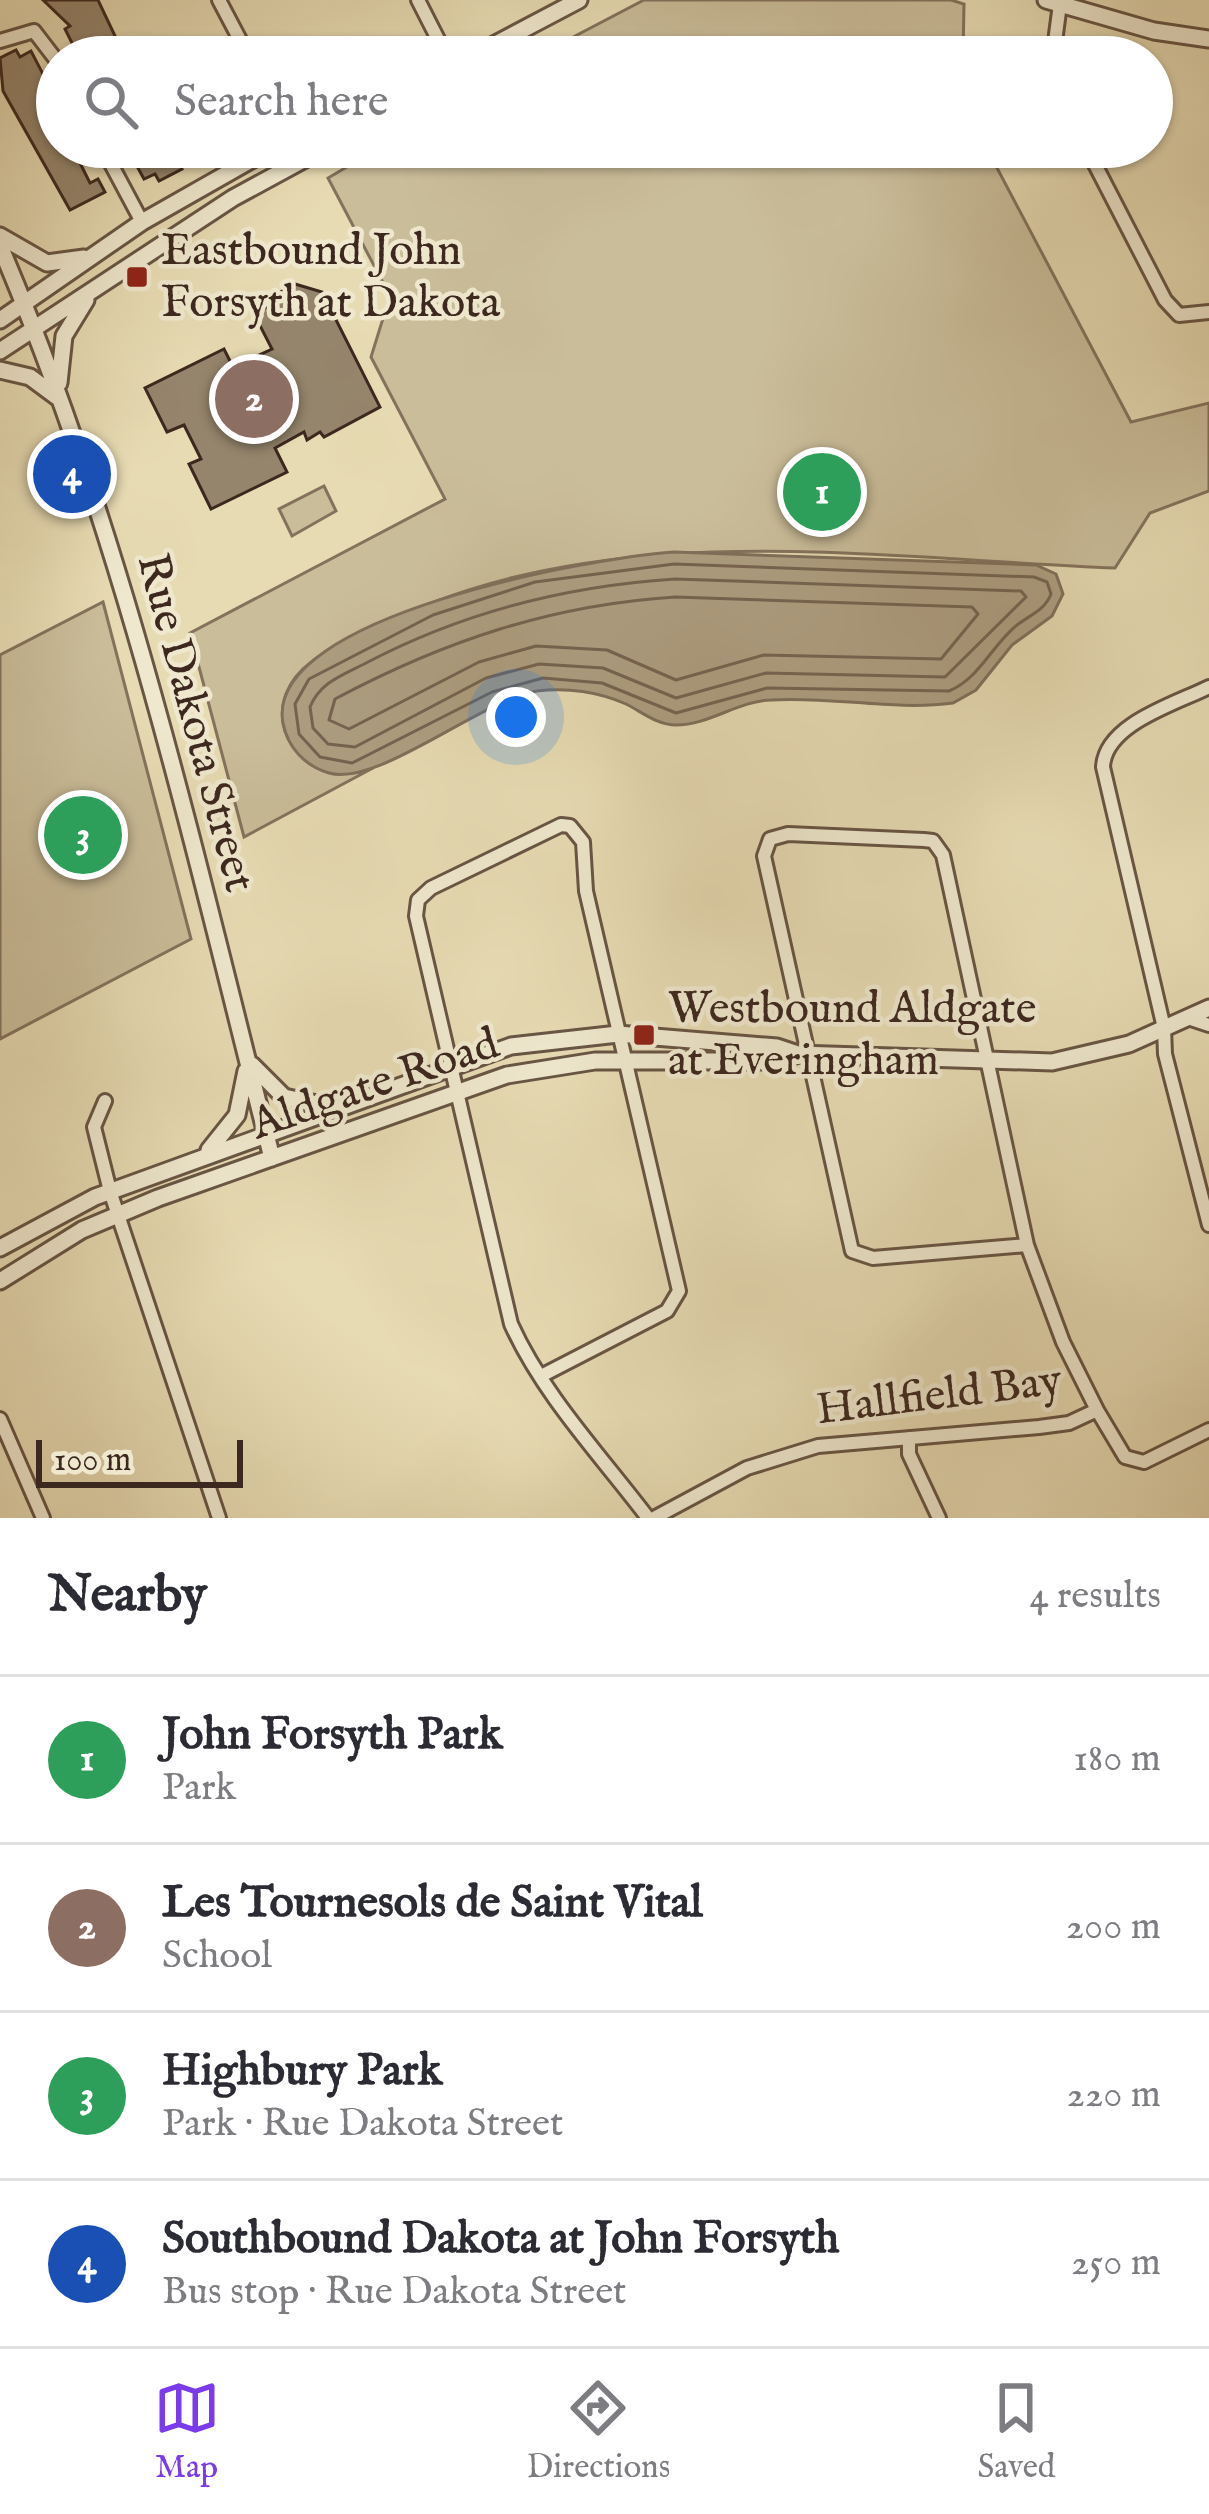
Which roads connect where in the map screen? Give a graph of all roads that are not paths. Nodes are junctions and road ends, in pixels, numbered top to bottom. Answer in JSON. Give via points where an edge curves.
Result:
{"nodes":[{"id":1,"x":219,"y":0,"type":"edge"},
{"id":2,"x":418,"y":0,"type":"edge"},
{"id":3,"x":579,"y":0,"type":"edge"},
{"id":4,"x":1053,"y":2,"type":"edge"},
{"id":5,"x":38,"y":36,"type":"edge"},
{"id":6,"x":238,"y":36,"type":"edge"},
{"id":7,"x":436,"y":36,"type":"edge"},
{"id":8,"x":511,"y":36,"type":"edge"},
{"id":9,"x":1053,"y":36,"type":"edge"},
{"id":10,"x":1209,"y":39,"type":"edge"},
{"id":11,"x":0,"y":40,"type":"edge"},
{"id":12,"x":113,"y":168,"type":"edge"},
{"id":13,"x":237,"y":168,"type":"edge"},
{"id":14,"x":278,"y":168,"type":"edge"},
{"id":15,"x":1097,"y":168,"type":"edge"},
{"id":16,"x":142,"y":222,"type":"junction"},
{"id":17,"x":0,"y":236,"type":"edge"},
{"id":18,"x":0,"y":246,"type":"edge"},
{"id":19,"x":98,"y":255,"type":"junction"},
{"id":20,"x":95,"y":289,"type":"junction"},
{"id":21,"x":24,"y":304,"type":"junction"},
{"id":22,"x":1209,"y":312,"type":"edge"},
{"id":23,"x":0,"y":320,"type":"edge"},
{"id":24,"x":34,"y":329,"type":"junction"},
{"id":25,"x":0,"y":351,"type":"edge"},
{"id":26,"x":0,"y":370,"type":"edge"},
{"id":27,"x":59,"y":398,"type":"junction"},
{"id":28,"x":1209,"y":686,"type":"edge"},
{"id":29,"x":1209,"y":1008,"type":"edge"},
{"id":30,"x":1188,"y":1018,"type":"junction"},
{"id":31,"x":1209,"y":1025,"type":"edge"},
{"id":32,"x":1164,"y":1028,"type":"junction"},
{"id":33,"x":627,"y":1048,"type":"junction"},
{"id":34,"x":802,"y":1054,"type":"junction"},
{"id":35,"x":246,"y":1056,"type":"junction"},
{"id":36,"x":988,"y":1062,"type":"junction"},
{"id":37,"x":452,"y":1078,"type":"junction"},
{"id":38,"x":105,"y":1101,"type":"dead end"},
{"id":39,"x":335,"y":1106,"type":"junction"},
{"id":40,"x":265,"y":1132,"type":"junction"},
{"id":41,"x":201,"y":1157,"type":"junction"},
{"id":42,"x":272,"y":1159,"type":"junction"},
{"id":43,"x":114,"y":1203,"type":"junction"},
{"id":44,"x":1209,"y":1225,"type":"edge"},
{"id":45,"x":1027,"y":1244,"type":"junction"},
{"id":46,"x":0,"y":1248,"type":"edge"},
{"id":47,"x":0,"y":1281,"type":"edge"},
{"id":48,"x":541,"y":1376,"type":"junction"},
{"id":49,"x":1096,"y":1410,"type":"junction"},
{"id":50,"x":0,"y":1420,"type":"edge"},
{"id":51,"x":1209,"y":1430,"type":"edge"},
{"id":52,"x":909,"y":1438,"type":"junction"},
{"id":53,"x":43,"y":1518,"type":"edge"},
{"id":54,"x":218,"y":1518,"type":"edge"},
{"id":55,"x":651,"y":1518,"type":"edge"},
{"id":56,"x":939,"y":1518,"type":"edge"}],
"edges":[{"from":1,"to":6,"type":"street"},
{"from":2,"to":7,"type":"street"},
{"from":3,"to":8,"type":"street"},
{"from":4,"to":9,"type":"street"},
{"from":4,"to":10,"type":"street"},
{"from":5,"to":11,"type":"street"},
{"from":12,"to":16,"type":"street"},
{"from":13,"to":16,"type":"street"},
{"from":14,"to":20,"type":"street"},
{"from":15,"to":22,"type":"street","via":[[1166,300],[1179,315]]},
{"from":16,"to":19,"type":"street"},
{"from":17,"to":19,"type":"street","via":[[47,263]]},
{"from":18,"to":21,"type":"street","name":"Rue Dakota Street"},
{"from":19,"to":21,"type":"street"},
{"from":20,"to":24,"type":"street"},
{"from":20,"to":27,"type":"street","via":[[64,336]]},
{"from":21,"to":23,"type":"street"},
{"from":21,"to":24,"type":"street","name":"Rue Dakota Street"},
{"from":24,"to":25,"type":"street"},
{"from":24,"to":27,"type":"street","name":"Rue Dakota Street"},
{"from":26,"to":27,"type":"street","via":[[29,377]]},
{"from":27,"to":35,"type":"street","name":"Rue Dakota Street","via":[[146,668]]},
{"from":28,"to":32,"type":"street","via":[[1118,734],[1103,759]]},
{"from":29,"to":30,"type":"street","name":"Aldgate Road"},
{"from":30,"to":31,"type":"street"},
{"from":30,"to":32,"type":"street","name":"Aldgate Road"},
{"from":32,"to":36,"type":"street","name":"Aldgate Road","via":[[1087,1056]]},
{"from":32,"to":44,"type":"street"},
{"from":33,"to":34,"type":"street","name":"Aldgate Road","via":[[778,1060]]},
{"from":33,"to":34,"type":"street","name":"Aldgate Road","via":[[777,1046]]},
{"from":33,"to":37,"type":"street","name":"Aldgate Road"},
{"from":33,"to":37,"type":"street","name":"Aldgate Road","via":[[540,1040]]},
{"from":33,"to":37,"type":"street","name":"Hallfield Bay","via":[[586,890],[583,842],[570,826],[553,825],[418,900]]},
{"from":33,"to":48,"type":"street","via":[[677,1300]]},
{"from":34,"to":36,"type":"street","name":"Aldgate Road"},
{"from":34,"to":36,"type":"street","name":"Hallfield Bay","via":[[764,856],[765,844],[788,834],[924,840],[939,848]]},
{"from":34,"to":45,"type":"street","via":[[852,1251],[874,1258]]},
{"from":35,"to":39,"type":"street","via":[[298,1105]]},
{"from":35,"to":40,"type":"street","name":"Rue Dakota Street"},
{"from":35,"to":41,"type":"street","via":[[237,1115]]},
{"from":36,"to":45,"type":"street","name":"Hallfield Bay"},
{"from":37,"to":39,"type":"street","name":"Aldgate Road"},
{"from":37,"to":42,"type":"street","name":"Aldgate Road"},
{"from":37,"to":48,"type":"street","name":"Hallfield Bay","via":[[502,1300]]},
{"from":38,"to":43,"type":"street","via":[[94,1127]]},
{"from":39,"to":40,"type":"street","name":"Aldgate Road"},
{"from":40,"to":41,"type":"street","name":"Aldgate Road"},
{"from":40,"to":42,"type":"street","name":"Rue Dakota Street"},
{"from":41,"to":43,"type":"street","name":"Aldgate Road"},
{"from":42,"to":43,"type":"street","name":"Aldgate Road"},
{"from":43,"to":46,"type":"street","name":"Aldgate Road","via":[[46,1219]]},
{"from":43,"to":47,"type":"street","name":"Aldgate Road"},
{"from":43,"to":54,"type":"street"},
{"from":45,"to":49,"type":"street","name":"Hallfield Bay"},
{"from":48,"to":55,"type":"street","name":"Hallfield Bay"},
{"from":49,"to":51,"type":"street","via":[[1125,1457],[1144,1462]]},
{"from":49,"to":52,"type":"street","name":"Hallfield Bay","via":[[1054,1425]]},
{"from":50,"to":53,"type":"street"},
{"from":52,"to":55,"type":"street","name":"Hallfield Bay","via":[[783,1454]]},
{"from":52,"to":56,"type":"street"}]}
